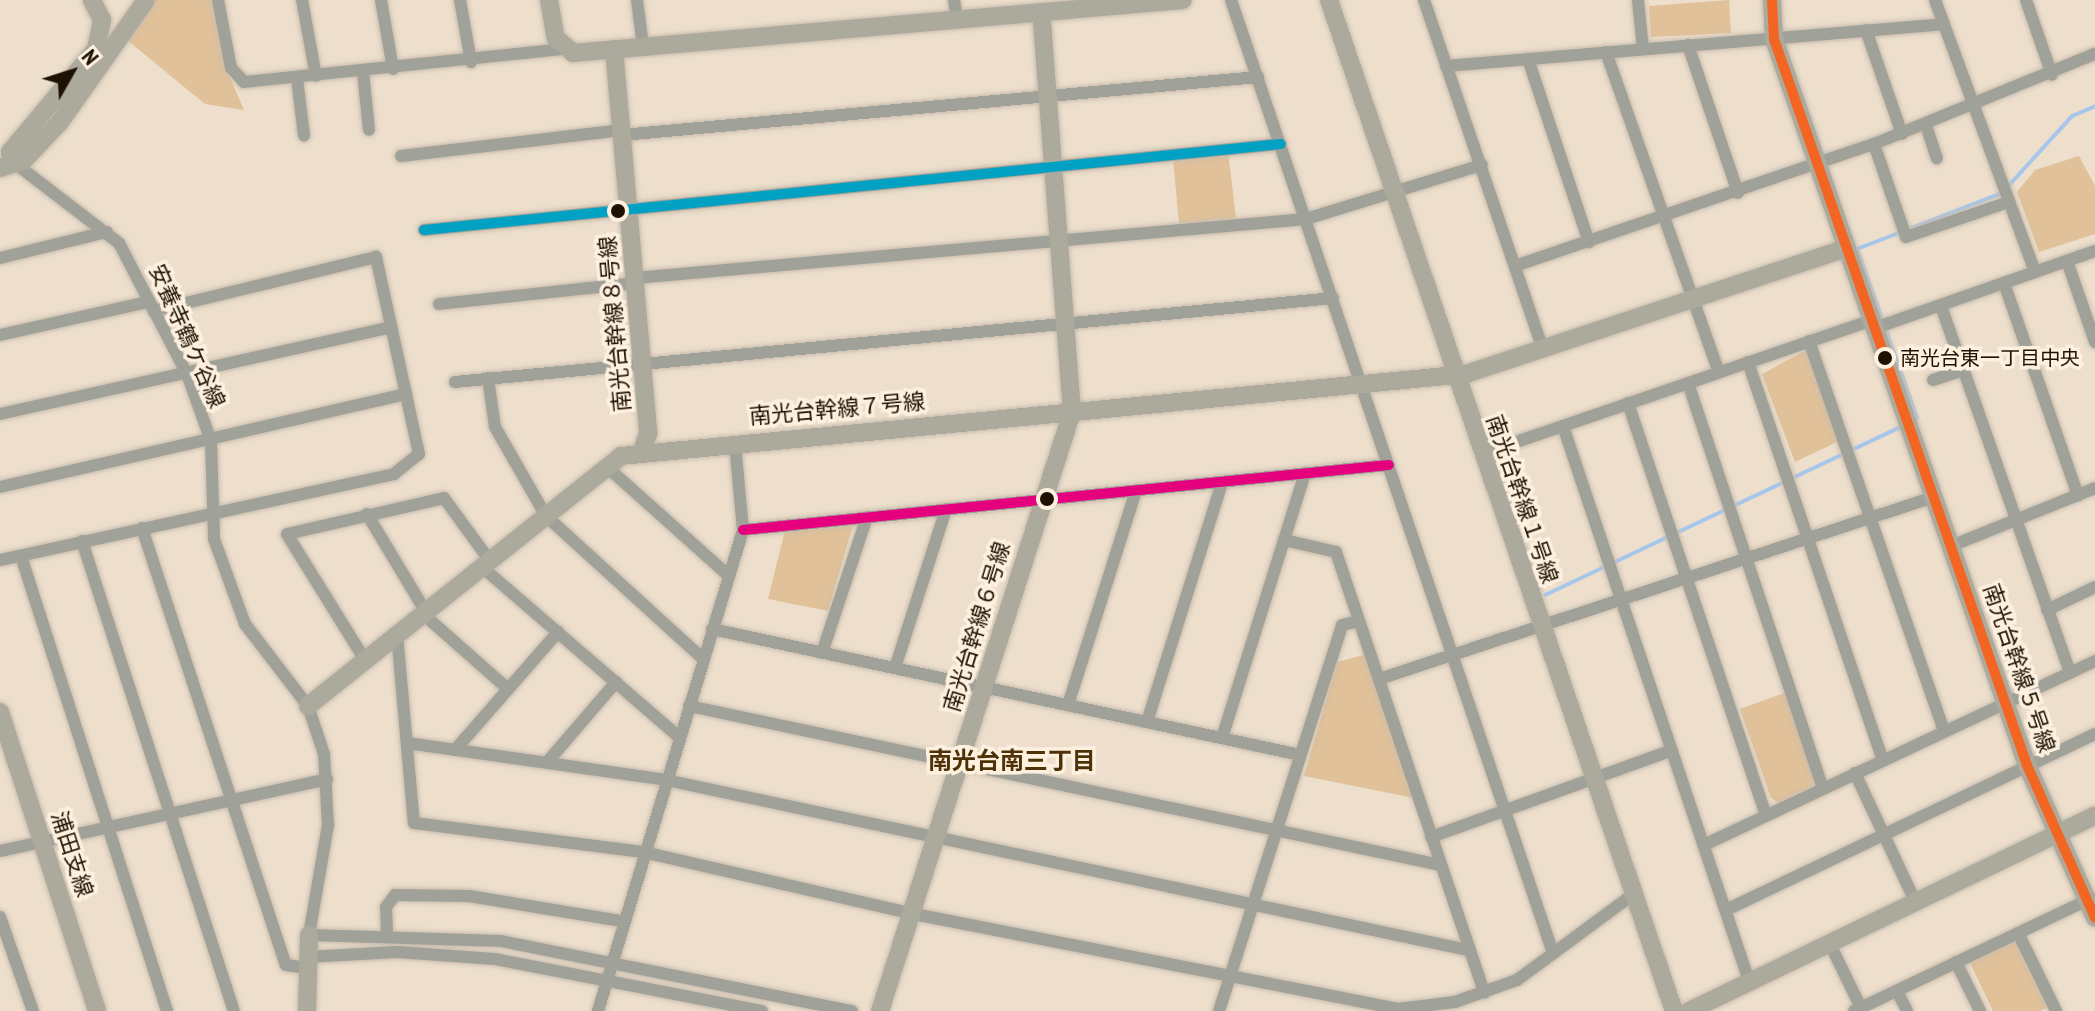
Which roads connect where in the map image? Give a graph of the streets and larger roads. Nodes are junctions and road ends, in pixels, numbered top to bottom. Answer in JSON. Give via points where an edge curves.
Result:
{"nodes":[{"id":1,"x":92,"y":0,"type":"edge"},
{"id":2,"x":146,"y":0,"type":"edge"},
{"id":3,"x":218,"y":0,"type":"edge"},
{"id":4,"x":302,"y":0,"type":"edge"},
{"id":5,"x":381,"y":0,"type":"edge"},
{"id":6,"x":460,"y":0,"type":"edge"},
{"id":7,"x":549,"y":0,"type":"edge"},
{"id":8,"x":637,"y":0,"type":"edge"},
{"id":9,"x":954,"y":0,"type":"edge"},
{"id":10,"x":1183,"y":0,"type":"edge"},
{"id":11,"x":1231,"y":0,"type":"edge"},
{"id":12,"x":1329,"y":0,"type":"edge"},
{"id":13,"x":1424,"y":0,"type":"edge"},
{"id":14,"x":1638,"y":0,"type":"edge"},
{"id":15,"x":1772,"y":0,"type":"edge"},
{"id":16,"x":1935,"y":0,"type":"edge"},
{"id":17,"x":2026,"y":0,"type":"edge"},
{"id":18,"x":1041,"y":12,"type":"junction"},
{"id":19,"x":957,"y":19,"type":"junction"},
{"id":20,"x":1943,"y":24,"type":"junction"},
{"id":21,"x":1866,"y":30,"type":"junction"},
{"id":22,"x":1774,"y":39,"type":"junction"},
{"id":23,"x":1688,"y":45,"type":"junction"},
{"id":24,"x":643,"y":46,"type":"junction"},
{"id":25,"x":563,"y":49,"type":"junction"},
{"id":26,"x":614,"y":49,"type":"junction"},
{"id":27,"x":1643,"y":49,"type":"junction"},
{"id":28,"x":1606,"y":52,"type":"junction"},
{"id":29,"x":2095,"y":54,"type":"edge"},
{"id":30,"x":1528,"y":59,"type":"junction"},
{"id":31,"x":471,"y":62,"type":"junction"},
{"id":32,"x":1446,"y":66,"type":"junction"},
{"id":33,"x":393,"y":69,"type":"junction"},
{"id":34,"x":363,"y":72,"type":"junction"},
{"id":35,"x":2052,"y":75,"type":"junction"},
{"id":36,"x":316,"y":76,"type":"junction"},
{"id":37,"x":1258,"y":77,"type":"junction"},
{"id":38,"x":297,"y":78,"type":"junction"},
{"id":39,"x":1048,"y":98,"type":"junction"},
{"id":40,"x":1976,"y":107,"type":"junction"},
{"id":41,"x":1926,"y":125,"type":"junction"},
{"id":42,"x":369,"y":130,"type":"dead end"},
{"id":43,"x":622,"y":133,"type":"junction"},
{"id":44,"x":1902,"y":134,"type":"junction"},
{"id":45,"x":304,"y":136,"type":"dead end"},
{"id":46,"x":1281,"y":144,"type":"junction"},
{"id":47,"x":1874,"y":144,"type":"junction"},
{"id":48,"x":401,"y":156,"type":"dead end"},
{"id":49,"x":1937,"y":158,"type":"dead end"},
{"id":50,"x":6,"y":165,"type":"edge"},
{"id":51,"x":1482,"y":165,"type":"junction"},
{"id":52,"x":1818,"y":165,"type":"junction"},
{"id":53,"x":1054,"y":169,"type":"junction"},
{"id":54,"x":1394,"y":193,"type":"junction"},
{"id":55,"x":1738,"y":193,"type":"junction"},
{"id":56,"x":2007,"y":195,"type":"junction"},
{"id":57,"x":628,"y":208,"type":"junction"},
{"id":58,"x":1664,"y":217,"type":"junction"},
{"id":59,"x":1306,"y":219,"type":"junction"},
{"id":60,"x":424,"y":230,"type":"dead end"},
{"id":61,"x":107,"y":232,"type":"junction"},
{"id":62,"x":1589,"y":242,"type":"junction"},
{"id":63,"x":1060,"y":243,"type":"junction"},
{"id":64,"x":1847,"y":248,"type":"junction"},
{"id":65,"x":2095,"y":251,"type":"edge"},
{"id":66,"x":0,"y":258,"type":"edge"},
{"id":67,"x":2067,"y":261,"type":"junction"},
{"id":68,"x":1515,"y":266,"type":"junction"},
{"id":69,"x":2035,"y":272,"type":"junction"},
{"id":70,"x":635,"y":280,"type":"junction"},
{"id":71,"x":2004,"y":283,"type":"junction"},
{"id":72,"x":1333,"y":298,"type":"junction"},
{"id":73,"x":1693,"y":300,"type":"junction"},
{"id":74,"x":439,"y":304,"type":"dead end"},
{"id":75,"x":150,"y":306,"type":"junction"},
{"id":76,"x":1941,"y":306,"type":"junction"},
{"id":77,"x":1067,"y":324,"type":"junction"},
{"id":78,"x":1880,"y":324,"type":"junction"},
{"id":79,"x":391,"y":327,"type":"junction"},
{"id":80,"x":0,"y":335,"type":"edge"},
{"id":81,"x":1809,"y":341,"type":"junction"},
{"id":82,"x":2095,"y":342,"type":"edge"},
{"id":83,"x":1543,"y":350,"type":"junction"},
{"id":84,"x":642,"y":362,"type":"junction"},
{"id":85,"x":1748,"y":362,"type":"junction"},
{"id":86,"x":1963,"y":370,"type":"junction"},
{"id":87,"x":1719,"y":372,"type":"junction"},
{"id":88,"x":187,"y":374,"type":"junction"},
{"id":89,"x":1456,"y":375,"type":"junction"},
{"id":90,"x":488,"y":378,"type":"junction"},
{"id":91,"x":1933,"y":380,"type":"dead end"},
{"id":92,"x":455,"y":382,"type":"dead end"},
{"id":93,"x":1688,"y":383,"type":"junction"},
{"id":94,"x":1362,"y":384,"type":"junction"},
{"id":95,"x":406,"y":394,"type":"junction"},
{"id":96,"x":1628,"y":403,"type":"junction"},
{"id":97,"x":1072,"y":412,"type":"junction"},
{"id":98,"x":0,"y":414,"type":"edge"},
{"id":99,"x":1563,"y":426,"type":"junction"},
{"id":100,"x":211,"y":441,"type":"junction"},
{"id":101,"x":735,"y":443,"type":"junction"},
{"id":102,"x":642,"y":451,"type":"junction"},
{"id":103,"x":1481,"y":454,"type":"junction"},
{"id":104,"x":1389,"y":465,"type":"junction"},
{"id":105,"x":607,"y":467,"type":"junction"},
{"id":106,"x":1305,"y":473,"type":"junction"},
{"id":107,"x":1222,"y":482,"type":"junction"},
{"id":108,"x":0,"y":487,"type":"edge"},
{"id":109,"x":2095,"y":488,"type":"edge"},
{"id":110,"x":1136,"y":490,"type":"junction"},
{"id":111,"x":2078,"y":495,"type":"junction"},
{"id":112,"x":1934,"y":497,"type":"junction"},
{"id":113,"x":1041,"y":500,"type":"junction"},
{"id":114,"x":946,"y":509,"type":"junction"},
{"id":115,"x":212,"y":511,"type":"junction"},
{"id":116,"x":367,"y":514,"type":"junction"},
{"id":117,"x":546,"y":516,"type":"junction"},
{"id":118,"x":867,"y":517,"type":"junction"},
{"id":119,"x":1870,"y":517,"type":"junction"},
{"id":120,"x":2016,"y":520,"type":"junction"},
{"id":121,"x":142,"y":528,"type":"junction"},
{"id":122,"x":743,"y":530,"type":"junction"},
{"id":123,"x":1808,"y":538,"type":"junction"},
{"id":124,"x":1284,"y":540,"type":"junction"},
{"id":125,"x":82,"y":541,"type":"junction"},
{"id":126,"x":1951,"y":546,"type":"junction"},
{"id":127,"x":21,"y":556,"type":"junction"},
{"id":128,"x":1746,"y":558,"type":"junction"},
{"id":129,"x":0,"y":560,"type":"edge"},
{"id":130,"x":486,"y":564,"type":"junction"},
{"id":131,"x":729,"y":576,"type":"junction"},
{"id":132,"x":1687,"y":578,"type":"junction"},
{"id":133,"x":2095,"y":587,"type":"edge"},
{"id":134,"x":1621,"y":599,"type":"junction"},
{"id":135,"x":2047,"y":610,"type":"junction"},
{"id":136,"x":424,"y":613,"type":"junction"},
{"id":137,"x":1359,"y":621,"type":"junction"},
{"id":138,"x":1540,"y":627,"type":"junction"},
{"id":139,"x":712,"y":629,"type":"junction"},
{"id":140,"x":558,"y":632,"type":"junction"},
{"id":141,"x":397,"y":634,"type":"junction"},
{"id":142,"x":822,"y":653,"type":"junction"},
{"id":143,"x":1453,"y":655,"type":"junction"},
{"id":144,"x":703,"y":659,"type":"junction"},
{"id":145,"x":365,"y":660,"type":"junction"},
{"id":146,"x":2095,"y":661,"type":"edge"},
{"id":147,"x":895,"y":668,"type":"junction"},
{"id":148,"x":2070,"y":673,"type":"junction"},
{"id":149,"x":1379,"y":679,"type":"junction"},
{"id":150,"x":616,"y":682,"type":"junction"},
{"id":151,"x":984,"y":687,"type":"junction"},
{"id":152,"x":508,"y":689,"type":"junction"},
{"id":153,"x":2005,"y":701,"type":"junction"},
{"id":154,"x":1068,"y":705,"type":"junction"},
{"id":155,"x":308,"y":706,"type":"junction"},
{"id":156,"x":689,"y":706,"type":"junction"},
{"id":157,"x":0,"y":712,"type":"edge"},
{"id":158,"x":1147,"y":722,"type":"junction"},
{"id":159,"x":1944,"y":731,"type":"junction"},
{"id":160,"x":2095,"y":734,"type":"edge"},
{"id":161,"x":679,"y":737,"type":"junction"},
{"id":162,"x":1222,"y":738,"type":"junction"},
{"id":163,"x":407,"y":743,"type":"junction"},
{"id":164,"x":455,"y":750,"type":"junction"},
{"id":165,"x":1672,"y":750,"type":"junction"},
{"id":166,"x":1300,"y":755,"type":"junction"},
{"id":167,"x":549,"y":760,"type":"junction"},
{"id":168,"x":1883,"y":760,"type":"junction"},
{"id":169,"x":960,"y":763,"type":"junction"},
{"id":170,"x":2027,"y":765,"type":"junction"},
{"id":171,"x":1855,"y":773,"type":"junction"},
{"id":172,"x":327,"y":779,"type":"junction"},
{"id":173,"x":1591,"y":779,"type":"junction"},
{"id":174,"x":666,"y":780,"type":"junction"},
{"id":175,"x":1823,"y":788,"type":"junction"},
{"id":176,"x":231,"y":798,"type":"junction"},
{"id":177,"x":1505,"y":810,"type":"junction"},
{"id":178,"x":170,"y":812,"type":"junction"},
{"id":179,"x":1766,"y":815,"type":"junction"},
{"id":180,"x":2095,"y":816,"type":"edge"},
{"id":181,"x":108,"y":826,"type":"junction"},
{"id":182,"x":1276,"y":830,"type":"junction"},
{"id":183,"x":1884,"y":834,"type":"junction"},
{"id":184,"x":2055,"y":836,"type":"junction"},
{"id":185,"x":938,"y":837,"type":"junction"},
{"id":186,"x":1431,"y":837,"type":"junction"},
{"id":187,"x":42,"y":842,"type":"junction"},
{"id":188,"x":1704,"y":845,"type":"junction"},
{"id":189,"x":0,"y":851,"type":"edge"},
{"id":190,"x":643,"y":852,"type":"junction"},
{"id":191,"x":1440,"y":865,"type":"junction"},
{"id":192,"x":1631,"y":896,"type":"junction"},
{"id":193,"x":1915,"y":901,"type":"junction"},
{"id":194,"x":1253,"y":904,"type":"junction"},
{"id":195,"x":2092,"y":905,"type":"edge"},
{"id":196,"x":1726,"y":910,"type":"junction"},
{"id":197,"x":914,"y":914,"type":"junction"},
{"id":198,"x":0,"y":917,"type":"edge"},
{"id":199,"x":622,"y":921,"type":"junction"},
{"id":200,"x":2018,"y":933,"type":"junction"},
{"id":201,"x":387,"y":934,"type":"junction"},
{"id":202,"x":309,"y":935,"type":"junction"},
{"id":203,"x":1829,"y":942,"type":"junction"},
{"id":204,"x":1468,"y":950,"type":"junction"},
{"id":205,"x":1553,"y":953,"type":"junction"},
{"id":206,"x":610,"y":960,"type":"junction"},
{"id":207,"x":1956,"y":962,"type":"junction"},
{"id":208,"x":308,"y":963,"type":"junction"},
{"id":209,"x":605,"y":977,"type":"junction"},
{"id":210,"x":1229,"y":978,"type":"junction"},
{"id":211,"x":1749,"y":981,"type":"junction"},
{"id":212,"x":1897,"y":991,"type":"junction"},
{"id":213,"x":1484,"y":993,"type":"junction"},
{"id":214,"x":1428,"y":1009,"type":"edge"},
{"id":215,"x":1857,"y":1009,"type":"edge"},
{"id":216,"x":33,"y":1011,"type":"edge"},
{"id":217,"x":97,"y":1011,"type":"edge"},
{"id":218,"x":167,"y":1011,"type":"edge"},
{"id":219,"x":234,"y":1011,"type":"edge"},
{"id":220,"x":307,"y":1011,"type":"edge"},
{"id":221,"x":598,"y":1011,"type":"edge"},
{"id":222,"x":762,"y":1011,"type":"edge"},
{"id":223,"x":852,"y":1011,"type":"edge"},
{"id":224,"x":880,"y":1011,"type":"edge"},
{"id":225,"x":1219,"y":1011,"type":"edge"},
{"id":226,"x":1674,"y":1011,"type":"edge"},
{"id":227,"x":1689,"y":1011,"type":"edge"},
{"id":228,"x":1907,"y":1011,"type":"edge"},
{"id":229,"x":1980,"y":1011,"type":"edge"},
{"id":230,"x":2056,"y":1011,"type":"edge"}],
"edges":[{"from":1,"to":50,"type":"street","via":[[102,20],[96,49],[10,152]]},
{"from":2,"to":50,"type":"street","via":[[60,122],[23,161]]},
{"from":3,"to":38,"type":"street","via":[[231,68],[244,82]]},
{"from":4,"to":36,"type":"street"},
{"from":5,"to":33,"type":"street"},
{"from":6,"to":31,"type":"street"},
{"from":7,"to":25,"type":"street"},
{"from":8,"to":24,"type":"street"},
{"from":9,"to":19,"type":"street"},
{"from":10,"to":18,"type":"street"},
{"from":11,"to":37,"type":"street"},
{"from":12,"to":54,"type":"street","name":"南光台幹線１号線"},
{"from":13,"to":32,"type":"street"},
{"from":14,"to":27,"type":"street"},
{"from":15,"to":22,"type":"street","name":"南光台幹線５号線"},
{"from":16,"to":20,"type":"street"},
{"from":17,"to":35,"type":"street"},
{"from":18,"to":19,"type":"street"},
{"from":18,"to":39,"type":"street","name":"南光台幹線６号線"},
{"from":19,"to":24,"type":"street"},
{"from":20,"to":21,"type":"street"},
{"from":20,"to":40,"type":"street"},
{"from":21,"to":22,"type":"street"},
{"from":21,"to":44,"type":"street"},
{"from":22,"to":23,"type":"street"},
{"from":22,"to":52,"type":"street","name":"南光台幹線５号線"},
{"from":23,"to":27,"type":"street"},
{"from":23,"to":55,"type":"street"},
{"from":24,"to":26,"type":"street"},
{"from":25,"to":26,"type":"street"},
{"from":25,"to":31,"type":"street"},
{"from":26,"to":43,"type":"street","name":"南光台幹線８号線"},
{"from":27,"to":28,"type":"street"},
{"from":28,"to":30,"type":"street"},
{"from":28,"to":58,"type":"street"},
{"from":29,"to":35,"type":"street"},
{"from":30,"to":32,"type":"street"},
{"from":30,"to":62,"type":"street"},
{"from":31,"to":33,"type":"street"},
{"from":32,"to":51,"type":"street"},
{"from":33,"to":34,"type":"street"},
{"from":34,"to":36,"type":"street"},
{"from":34,"to":42,"type":"street"},
{"from":35,"to":40,"type":"street"},
{"from":36,"to":38,"type":"street"},
{"from":37,"to":39,"type":"street"},
{"from":37,"to":46,"type":"street"},
{"from":38,"to":45,"type":"street"},
{"from":39,"to":43,"type":"street"},
{"from":39,"to":53,"type":"street","name":"南光台幹線６号線"},
{"from":40,"to":41,"type":"street"},
{"from":40,"to":56,"type":"street"},
{"from":41,"to":44,"type":"street"},
{"from":41,"to":49,"type":"street"},
{"from":43,"to":48,"type":"street"},
{"from":43,"to":57,"type":"street","name":"南光台幹線８号線"},
{"from":44,"to":47,"type":"street"},
{"from":46,"to":53,"type":"street"},
{"from":46,"to":59,"type":"street"},
{"from":47,"to":52,"type":"street"},
{"from":47,"to":56,"type":"street","via":[[1905,233]]},
{"from":50,"to":61,"type":"street","name":"安養寺鶴ケ谷線"},
{"from":51,"to":54,"type":"street"},
{"from":51,"to":68,"type":"street"},
{"from":52,"to":55,"type":"street"},
{"from":52,"to":64,"type":"street","name":"南光台幹線５号線"},
{"from":53,"to":57,"type":"street"},
{"from":53,"to":63,"type":"street","name":"南光台幹線６号線"},
{"from":54,"to":59,"type":"street"},
{"from":54,"to":89,"type":"street","name":"南光台幹線１号線"},
{"from":55,"to":58,"type":"street"},
{"from":56,"to":69,"type":"street"},
{"from":57,"to":60,"type":"street"},
{"from":57,"to":70,"type":"street","name":"南光台幹線８号線"},
{"from":58,"to":62,"type":"street"},
{"from":58,"to":73,"type":"street"},
{"from":59,"to":63,"type":"street"},
{"from":59,"to":72,"type":"street"},
{"from":61,"to":66,"type":"street"},
{"from":61,"to":75,"type":"street","name":"安養寺鶴ケ谷線","via":[[140,276]]},
{"from":62,"to":68,"type":"street"},
{"from":63,"to":70,"type":"street"},
{"from":63,"to":77,"type":"street","name":"南光台幹線６号線"},
{"from":64,"to":73,"type":"street","name":"南光台幹線７号線"},
{"from":64,"to":78,"type":"street","name":"南光台幹線５号線"},
{"from":65,"to":67,"type":"street"},
{"from":67,"to":69,"type":"street"},
{"from":67,"to":82,"type":"street"},
{"from":68,"to":83,"type":"street"},
{"from":69,"to":71,"type":"street"},
{"from":70,"to":74,"type":"street"},
{"from":70,"to":84,"type":"street","name":"南光台幹線８号線"},
{"from":71,"to":76,"type":"street"},
{"from":71,"to":111,"type":"street"},
{"from":72,"to":77,"type":"street"},
{"from":72,"to":94,"type":"street"},
{"from":73,"to":83,"type":"street","name":"南光台幹線７号線"},
{"from":73,"to":87,"type":"street"},
{"from":75,"to":79,"type":"street","via":[[376,257]]},
{"from":75,"to":80,"type":"street"},
{"from":75,"to":88,"type":"street","name":"安養寺鶴ケ谷線"},
{"from":76,"to":78,"type":"street"},
{"from":76,"to":86,"type":"street"},
{"from":77,"to":84,"type":"street"},
{"from":77,"to":97,"type":"street","name":"南光台幹線６号線"},
{"from":78,"to":81,"type":"street"},
{"from":78,"to":112,"type":"street","name":"南光台幹線５号線"},
{"from":79,"to":88,"type":"street"},
{"from":79,"to":95,"type":"street"},
{"from":81,"to":85,"type":"street"},
{"from":81,"to":119,"type":"street"},
{"from":83,"to":89,"type":"street","name":"南光台幹線７号線"},
{"from":84,"to":90,"type":"street"},
{"from":84,"to":102,"type":"street","name":"南光台幹線８号線","via":[[648,433]]},
{"from":85,"to":87,"type":"street"},
{"from":85,"to":123,"type":"street"},
{"from":86,"to":91,"type":"street"},
{"from":86,"to":120,"type":"street"},
{"from":87,"to":93,"type":"street"},
{"from":88,"to":98,"type":"street"},
{"from":88,"to":100,"type":"street","name":"安養寺鶴ケ谷線"},
{"from":89,"to":94,"type":"street","name":"南光台幹線７号線"},
{"from":89,"to":103,"type":"street","name":"南光台幹線１号線"},
{"from":90,"to":92,"type":"street"},
{"from":90,"to":117,"type":"street","via":[[495,427]]},
{"from":93,"to":96,"type":"street"},
{"from":93,"to":128,"type":"street"},
{"from":94,"to":97,"type":"street","name":"南光台幹線７号線"},
{"from":94,"to":104,"type":"street"},
{"from":95,"to":100,"type":"street"},
{"from":95,"to":115,"type":"street","via":[[419,454],[394,474]]},
{"from":96,"to":99,"type":"street"},
{"from":96,"to":132,"type":"street"},
{"from":97,"to":101,"type":"street","name":"南光台幹線７号線"},
{"from":97,"to":113,"type":"street","name":"南光台幹線６号線"},
{"from":99,"to":103,"type":"street"},
{"from":99,"to":134,"type":"street"},
{"from":100,"to":108,"type":"street"},
{"from":100,"to":115,"type":"street","name":"安養寺鶴ケ谷線"},
{"from":101,"to":102,"type":"street","name":"南光台幹線７号線"},
{"from":101,"to":122,"type":"street"},
{"from":102,"to":105,"type":"street","name":"南光台幹線７号線"},
{"from":103,"to":138,"type":"street","name":"南光台幹線１号線"},
{"from":104,"to":106,"type":"street"},
{"from":104,"to":143,"type":"street"},
{"from":105,"to":117,"type":"street","name":"南光台幹線７号線"},
{"from":105,"to":131,"type":"street"},
{"from":106,"to":107,"type":"street"},
{"from":106,"to":124,"type":"street"},
{"from":107,"to":110,"type":"street"},
{"from":107,"to":158,"type":"street"},
{"from":109,"to":111,"type":"street"},
{"from":110,"to":113,"type":"street"},
{"from":110,"to":154,"type":"street"},
{"from":111,"to":120,"type":"street"},
{"from":112,"to":119,"type":"street"},
{"from":112,"to":126,"type":"street","name":"南光台幹線５号線"},
{"from":113,"to":114,"type":"street"},
{"from":113,"to":151,"type":"street","name":"南光台幹線６号線"},
{"from":114,"to":118,"type":"street"},
{"from":114,"to":147,"type":"street"},
{"from":115,"to":121,"type":"street"},
{"from":115,"to":155,"type":"street","name":"安養寺鶴ケ谷線","via":[[214,539],[245,624]]},
{"from":116,"to":130,"type":"street","via":[[444,498]]},
{"from":116,"to":136,"type":"street"},
{"from":116,"to":145,"type":"street","via":[[287,534]]},
{"from":117,"to":130,"type":"street","name":"南光台幹線７号線"},
{"from":117,"to":144,"type":"street"},
{"from":118,"to":122,"type":"street"},
{"from":118,"to":142,"type":"street"},
{"from":119,"to":123,"type":"street"},
{"from":119,"to":159,"type":"street"},
{"from":120,"to":126,"type":"street"},
{"from":120,"to":135,"type":"street"},
{"from":121,"to":125,"type":"street"},
{"from":121,"to":176,"type":"street"},
{"from":122,"to":131,"type":"street"},
{"from":123,"to":128,"type":"street"},
{"from":123,"to":168,"type":"street"},
{"from":124,"to":137,"type":"street","via":[[1336,552]]},
{"from":124,"to":162,"type":"street"},
{"from":125,"to":127,"type":"street"},
{"from":125,"to":178,"type":"street"},
{"from":126,"to":153,"type":"street","name":"南光台幹線５号線"},
{"from":127,"to":129,"type":"street"},
{"from":127,"to":181,"type":"street"},
{"from":128,"to":132,"type":"street"},
{"from":128,"to":175,"type":"street"},
{"from":130,"to":136,"type":"street","name":"南光台幹線７号線"},
{"from":130,"to":140,"type":"street"},
{"from":131,"to":139,"type":"street"},
{"from":132,"to":134,"type":"street"},
{"from":132,"to":179,"type":"street"},
{"from":133,"to":135,"type":"street"},
{"from":134,"to":138,"type":"street"},
{"from":134,"to":165,"type":"street"},
{"from":135,"to":148,"type":"street"},
{"from":136,"to":141,"type":"street","name":"南光台幹線７号線"},
{"from":136,"to":152,"type":"street"},
{"from":137,"to":149,"type":"street"},
{"from":137,"to":166,"type":"street","via":[[1342,625]]},
{"from":138,"to":143,"type":"street"},
{"from":138,"to":173,"type":"street","name":"南光台幹線１号線"},
{"from":139,"to":142,"type":"street"},
{"from":139,"to":144,"type":"street"},
{"from":140,"to":150,"type":"street"},
{"from":140,"to":152,"type":"street"},
{"from":141,"to":145,"type":"street","name":"南光台幹線７号線"},
{"from":141,"to":163,"type":"street"},
{"from":142,"to":147,"type":"street"},
{"from":143,"to":149,"type":"street"},
{"from":143,"to":177,"type":"street"},
{"from":144,"to":156,"type":"street"},
{"from":145,"to":155,"type":"street","name":"南光台幹線７号線"},
{"from":146,"to":148,"type":"street"},
{"from":147,"to":151,"type":"street"},
{"from":148,"to":153,"type":"street"},
{"from":149,"to":186,"type":"street"},
{"from":150,"to":161,"type":"street"},
{"from":150,"to":167,"type":"street"},
{"from":151,"to":154,"type":"street"},
{"from":151,"to":169,"type":"street","name":"南光台幹線６号線"},
{"from":152,"to":164,"type":"street"},
{"from":153,"to":159,"type":"street"},
{"from":153,"to":170,"type":"street","name":"南光台幹線５号線"},
{"from":154,"to":158,"type":"street"},
{"from":155,"to":172,"type":"street","name":"安養寺鶴ケ谷線"},
{"from":156,"to":161,"type":"street"},
{"from":156,"to":169,"type":"street"},
{"from":157,"to":187,"type":"street","name":"浦田支線"},
{"from":158,"to":162,"type":"street"},
{"from":159,"to":168,"type":"street"},
{"from":160,"to":170,"type":"street"},
{"from":161,"to":174,"type":"street"},
{"from":162,"to":166,"type":"street"},
{"from":163,"to":164,"type":"street"},
{"from":163,"to":190,"type":"street","via":[[414,823]]},
{"from":164,"to":167,"type":"street"},
{"from":165,"to":173,"type":"street"},
{"from":165,"to":188,"type":"street"},
{"from":166,"to":182,"type":"street"},
{"from":167,"to":174,"type":"street"},
{"from":168,"to":171,"type":"street"},
{"from":169,"to":182,"type":"street"},
{"from":169,"to":185,"type":"street","name":"南光台幹線６号線"},
{"from":170,"to":183,"type":"street"},
{"from":170,"to":184,"type":"street","name":"南光台幹線５号線"},
{"from":171,"to":175,"type":"street"},
{"from":171,"to":183,"type":"street"},
{"from":172,"to":176,"type":"street"},
{"from":172,"to":202,"type":"street","name":"安養寺鶴ケ谷線","via":[[328,825]]},
{"from":173,"to":177,"type":"street"},
{"from":173,"to":192,"type":"street","name":"南光台幹線１号線"},
{"from":174,"to":185,"type":"street"},
{"from":174,"to":190,"type":"street"},
{"from":175,"to":179,"type":"street"},
{"from":176,"to":178,"type":"street"},
{"from":176,"to":208,"type":"street","via":[[286,965]]},
{"from":177,"to":186,"type":"street"},
{"from":177,"to":205,"type":"street"},
{"from":178,"to":181,"type":"street"},
{"from":178,"to":219,"type":"street"},
{"from":179,"to":188,"type":"street"},
{"from":180,"to":184,"type":"street"},
{"from":181,"to":187,"type":"street"},
{"from":181,"to":218,"type":"street"},
{"from":182,"to":191,"type":"street"},
{"from":182,"to":194,"type":"street"},
{"from":183,"to":193,"type":"street"},
{"from":183,"to":196,"type":"street"},
{"from":184,"to":193,"type":"street"},
{"from":184,"to":195,"type":"street","name":"南光台幹線５号線"},
{"from":185,"to":194,"type":"street"},
{"from":185,"to":197,"type":"street","name":"南光台幹線６号線"},
{"from":186,"to":191,"type":"street"},
{"from":187,"to":189,"type":"street"},
{"from":187,"to":217,"type":"street","name":"浦田支線"},
{"from":188,"to":196,"type":"street"},
{"from":190,"to":197,"type":"street"},
{"from":190,"to":199,"type":"street"},
{"from":191,"to":204,"type":"street"},
{"from":192,"to":205,"type":"street"},
{"from":192,"to":226,"type":"street","name":"南光台幹線１号線"},
{"from":193,"to":203,"type":"street"},
{"from":194,"to":204,"type":"street"},
{"from":194,"to":210,"type":"street"},
{"from":195,"to":200,"type":"street"},
{"from":196,"to":211,"type":"street"},
{"from":197,"to":210,"type":"street"},
{"from":197,"to":224,"type":"street","name":"南光台幹線６号線"},
{"from":198,"to":216,"type":"street"},
{"from":199,"to":201,"type":"street","via":[[469,896],[395,895],[386,907]]},
{"from":199,"to":206,"type":"street"},
{"from":200,"to":207,"type":"street"},
{"from":200,"to":230,"type":"street"},
{"from":201,"to":202,"type":"street"},
{"from":201,"to":206,"type":"street","via":[[501,941]]},
{"from":202,"to":208,"type":"street"},
{"from":203,"to":211,"type":"street"},
{"from":203,"to":215,"type":"street"},
{"from":204,"to":213,"type":"street"},
{"from":205,"to":213,"type":"street"},
{"from":206,"to":209,"type":"street"},
{"from":206,"to":223,"type":"street"},
{"from":207,"to":212,"type":"street"},
{"from":207,"to":229,"type":"street"},
{"from":208,"to":209,"type":"street","via":[[481,958]]},
{"from":208,"to":220,"type":"street"},
{"from":209,"to":221,"type":"street"},
{"from":209,"to":222,"type":"street"},
{"from":210,"to":214,"type":"street","via":[[1369,1006]]},
{"from":210,"to":225,"type":"street"},
{"from":211,"to":227,"type":"street"},
{"from":212,"to":215,"type":"street"},
{"from":212,"to":228,"type":"street"},
{"from":213,"to":214,"type":"street"}]}
